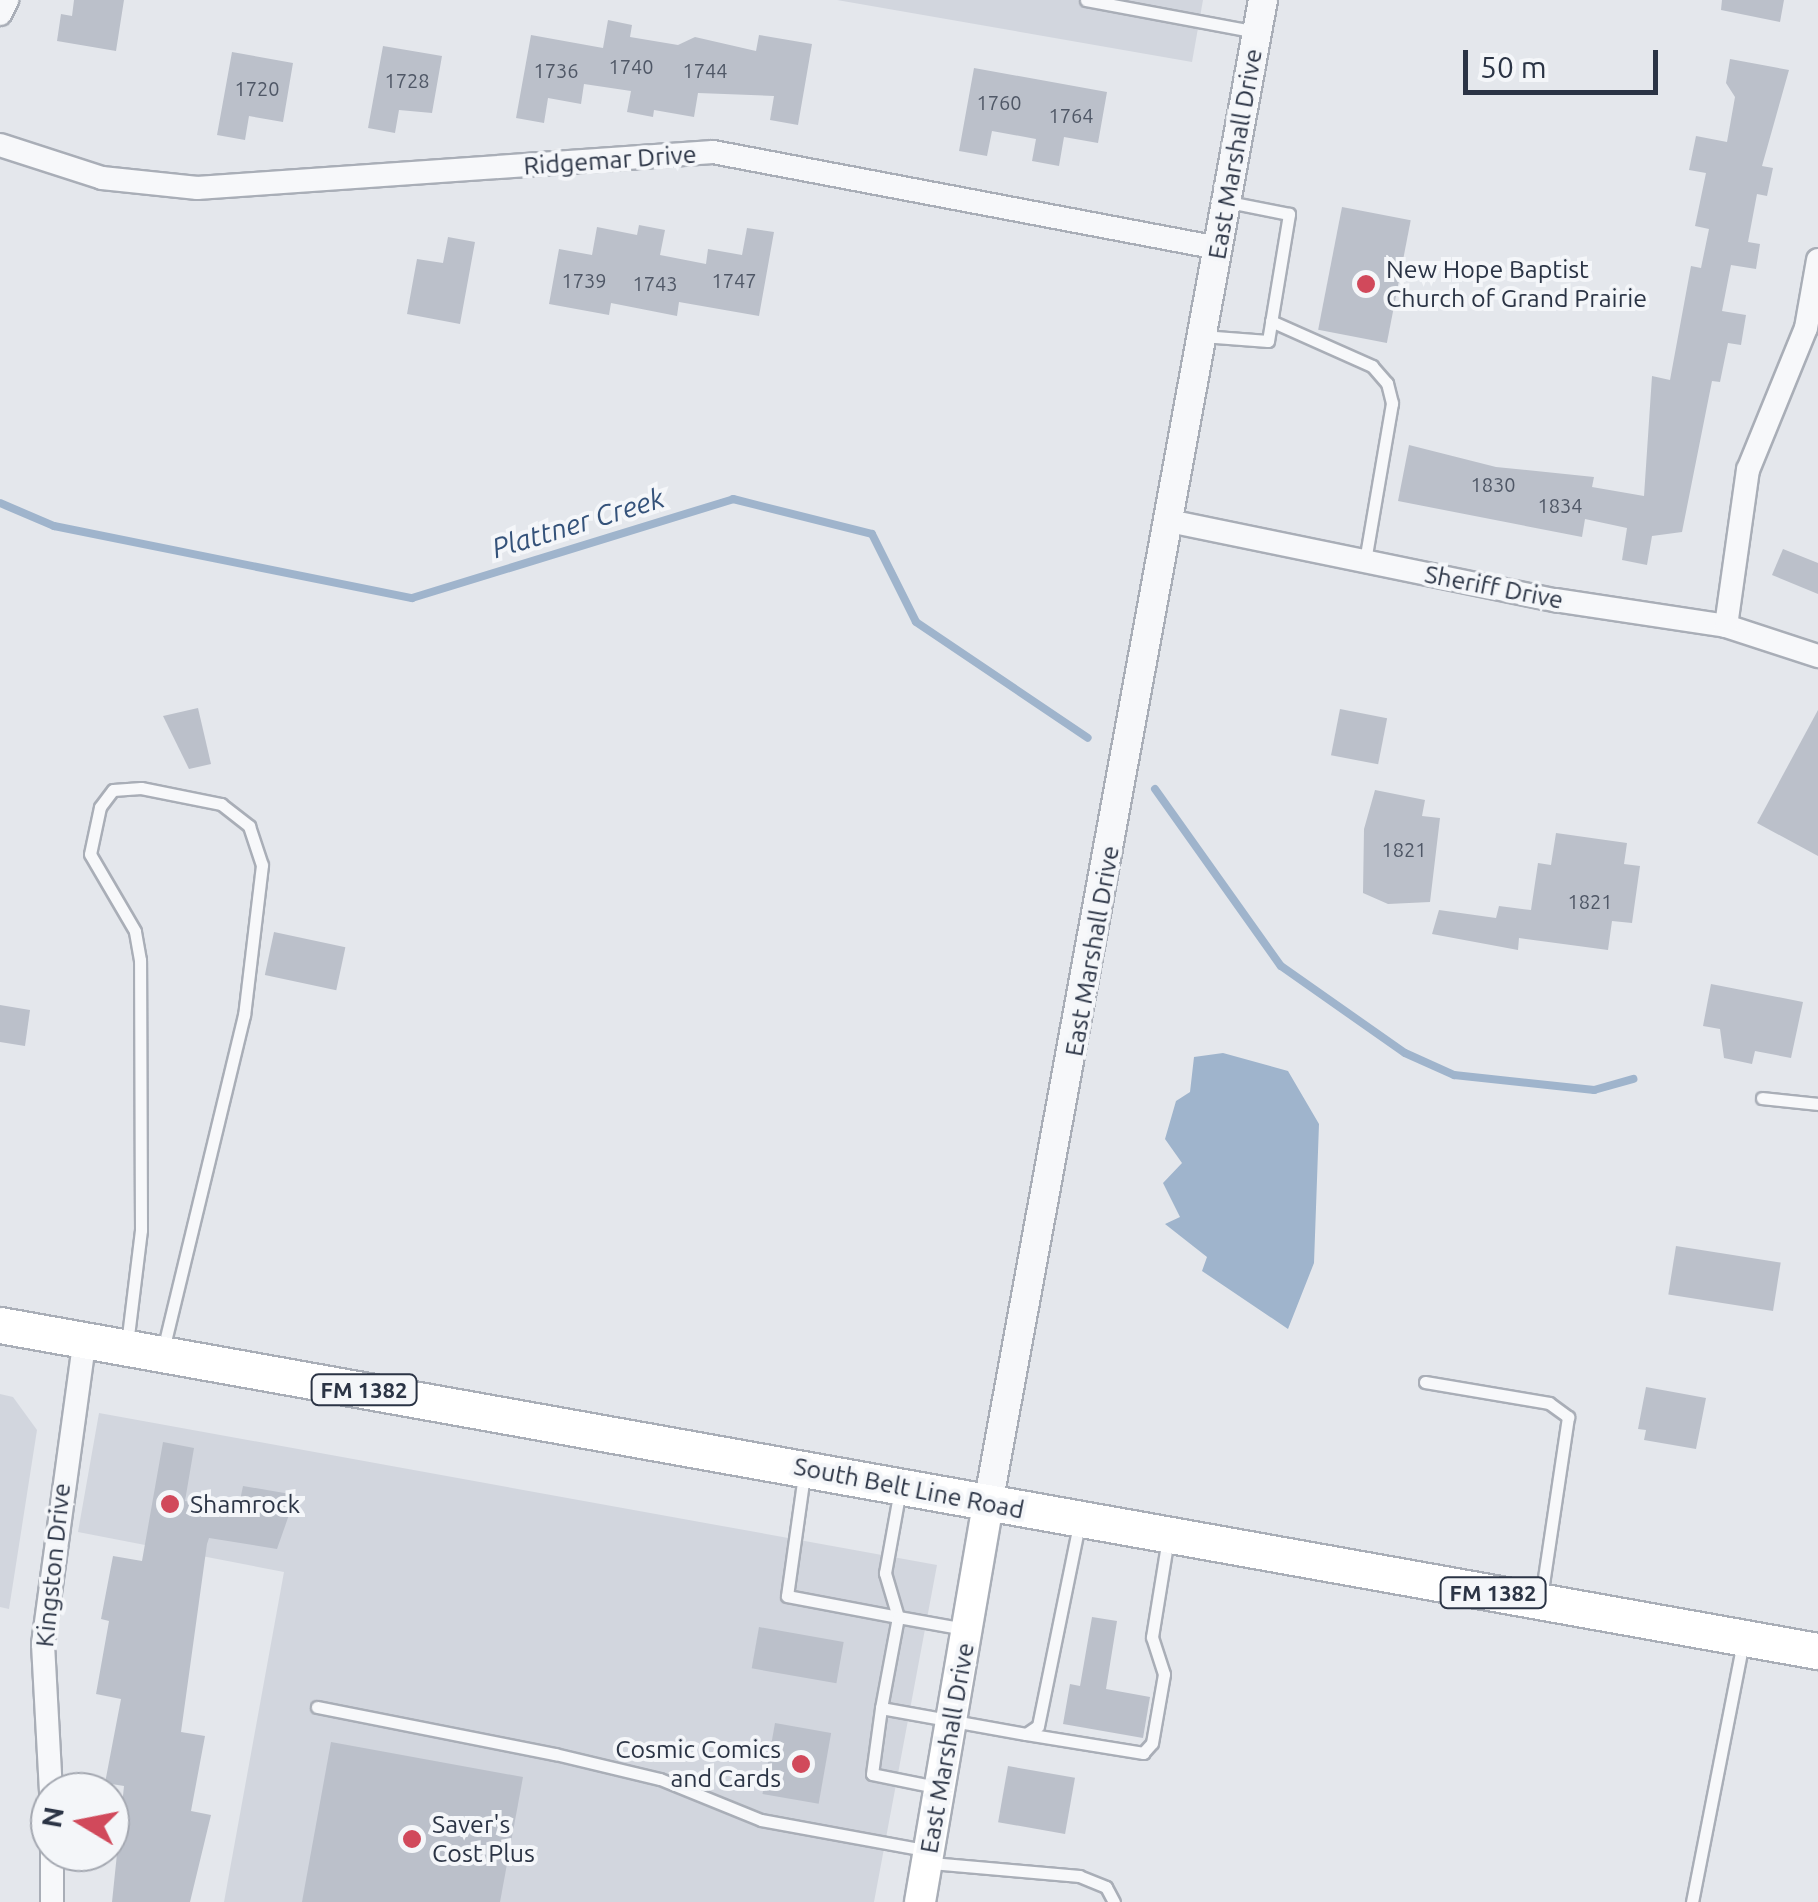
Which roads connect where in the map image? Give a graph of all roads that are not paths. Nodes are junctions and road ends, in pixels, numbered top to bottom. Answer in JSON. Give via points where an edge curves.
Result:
{"nodes":[{"id":1,"x":7,"y":0,"type":"edge"},
{"id":2,"x":1086,"y":0,"type":"edge"},
{"id":3,"x":1262,"y":0,"type":"edge"},
{"id":4,"x":0,"y":14,"type":"edge"},
{"id":5,"x":1257,"y":32,"type":"junction"},
{"id":6,"x":0,"y":145,"type":"edge"},
{"id":7,"x":1226,"y":202,"type":"junction"},
{"id":8,"x":1218,"y":248,"type":"junction"},
{"id":9,"x":1818,"y":260,"type":"edge"},
{"id":10,"x":1271,"y":322,"type":"junction"},
{"id":11,"x":1202,"y":336,"type":"junction"},
{"id":12,"x":1169,"y":520,"type":"junction"},
{"id":13,"x":1365,"y":561,"type":"junction"},
{"id":14,"x":1726,"y":626,"type":"junction"},
{"id":15,"x":1818,"y":656,"type":"edge"},
{"id":16,"x":1762,"y":1098,"type":"dead end"},
{"id":17,"x":1818,"y":1104,"type":"edge"},
{"id":18,"x":0,"y":1324,"type":"edge"},
{"id":19,"x":86,"y":1339,"type":"junction"},
{"id":20,"x":127,"y":1347,"type":"junction"},
{"id":21,"x":162,"y":1353,"type":"junction"},
{"id":22,"x":1424,"y":1382,"type":"dead end"},
{"id":23,"x":805,"y":1468,"type":"junction"},
{"id":24,"x":901,"y":1487,"type":"junction"},
{"id":25,"x":988,"y":1504,"type":"junction"},
{"id":26,"x":1080,"y":1519,"type":"junction"},
{"id":27,"x":1168,"y":1534,"type":"junction"},
{"id":28,"x":1540,"y":1601,"type":"junction"},
{"id":29,"x":898,"y":1617,"type":"junction"},
{"id":30,"x":968,"y":1630,"type":"junction"},
{"id":31,"x":1744,"y":1638,"type":"junction"},
{"id":32,"x":1818,"y":1651,"type":"edge"},
{"id":33,"x":317,"y":1707,"type":"dead end"},
{"id":34,"x":880,"y":1708,"type":"junction"},
{"id":35,"x":951,"y":1722,"type":"junction"},
{"id":36,"x":1026,"y":1734,"type":"junction"},
{"id":37,"x":50,"y":1772,"type":"edge"},
{"id":38,"x":940,"y":1788,"type":"junction"},
{"id":39,"x":928,"y":1856,"type":"junction"},
{"id":40,"x":52,"y":1872,"type":"edge"},
{"id":41,"x":52,"y":1902,"type":"edge"},
{"id":42,"x":920,"y":1902,"type":"edge"},
{"id":43,"x":1114,"y":1902,"type":"edge"},
{"id":44,"x":1692,"y":1902,"type":"edge"}],
"edges":[{"from":1,"to":4,"type":"street"},
{"from":2,"to":5,"type":"lane"},
{"from":3,"to":5,"type":"street","name":"East Marshall Drive"},
{"from":5,"to":7,"type":"street","name":"East Marshall Drive"},
{"from":6,"to":8,"type":"street","name":"Ridgemar Drive","via":[[102,178],[197,188],[713,152]]},
{"from":7,"to":8,"type":"street","name":"East Marshall Drive"},
{"from":7,"to":10,"type":"lane","via":[[1289,214]]},
{"from":8,"to":11,"type":"street","name":"East Marshall Drive"},
{"from":9,"to":14,"type":"street","via":[[1806,328],[1748,470]]},
{"from":10,"to":11,"type":"lane","via":[[1268,341]]},
{"from":10,"to":13,"type":"lane","via":[[1372,366],[1387,383],[1392,403]]},
{"from":11,"to":12,"type":"street","name":"East Marshall Drive"},
{"from":12,"to":13,"type":"street","name":"Sheriff Drive"},
{"from":12,"to":25,"type":"street","name":"East Marshall Drive"},
{"from":13,"to":14,"type":"street","name":"Sheriff Drive"},
{"from":14,"to":15,"type":"street","name":"Sheriff Drive"},
{"from":16,"to":17,"type":"lane"},
{"from":18,"to":19,"type":"main road","name":"South Belt Line Road","number":"FM 1382"},
{"from":19,"to":20,"type":"main road","name":"South Belt Line Road","number":"FM 1382"},
{"from":19,"to":37,"type":"street","name":"Kingston Drive","via":[[43,1644]]},
{"from":20,"to":21,"type":"main road","name":"South Belt Line Road","number":"FM 1382"},
{"from":20,"to":21,"type":"lane","via":[[143,1175],[140,960],[135,931],[90,854],[100,806],[114,790],[140,788],[222,804],[249,826],[262,865],[244,1015]]},
{"from":21,"to":23,"type":"main road","name":"South Belt Line Road","number":"FM 1382"},
{"from":22,"to":28,"type":"lane","via":[[1549,1403],[1568,1418]]},
{"from":23,"to":24,"type":"main road","name":"South Belt Line Road","number":"FM 1382"},
{"from":23,"to":29,"type":"lane","via":[[787,1596]]},
{"from":24,"to":25,"type":"main road","name":"South Belt Line Road","number":"FM 1382"},
{"from":24,"to":29,"type":"lane","via":[[885,1573]]},
{"from":25,"to":26,"type":"main road","name":"South Belt Line Road","number":"FM 1382"},
{"from":25,"to":30,"type":"main road","name":"East Marshall Drive"},
{"from":26,"to":27,"type":"main road","name":"South Belt Line Road","number":"FM 1382"},
{"from":26,"to":36,"type":"lane","via":[[1038,1726]]},
{"from":27,"to":28,"type":"main road","name":"South Belt Line Road","number":"FM 1382"},
{"from":27,"to":36,"type":"lane","via":[[1152,1637],[1164,1674],[1152,1743],[1143,1753]]},
{"from":28,"to":31,"type":"main road","name":"South Belt Line Road","number":"FM 1382"},
{"from":29,"to":30,"type":"lane"},
{"from":29,"to":34,"type":"lane"},
{"from":30,"to":35,"type":"main road","name":"East Marshall Drive"},
{"from":31,"to":32,"type":"main road","name":"South Belt Line Road","number":"FM 1382"},
{"from":31,"to":44,"type":"lane"},
{"from":33,"to":39,"type":"lane","via":[[660,1779],[761,1820]]},
{"from":34,"to":35,"type":"lane"},
{"from":34,"to":38,"type":"lane","via":[[872,1774]]},
{"from":35,"to":36,"type":"lane"},
{"from":35,"to":38,"type":"main road","name":"East Marshall Drive"},
{"from":38,"to":39,"type":"main road","name":"East Marshall Drive"},
{"from":39,"to":42,"type":"main road","name":"East Marshall Drive"},
{"from":39,"to":43,"type":"lane","via":[[1079,1876],[1106,1886]]},
{"from":40,"to":41,"type":"street"}]}
